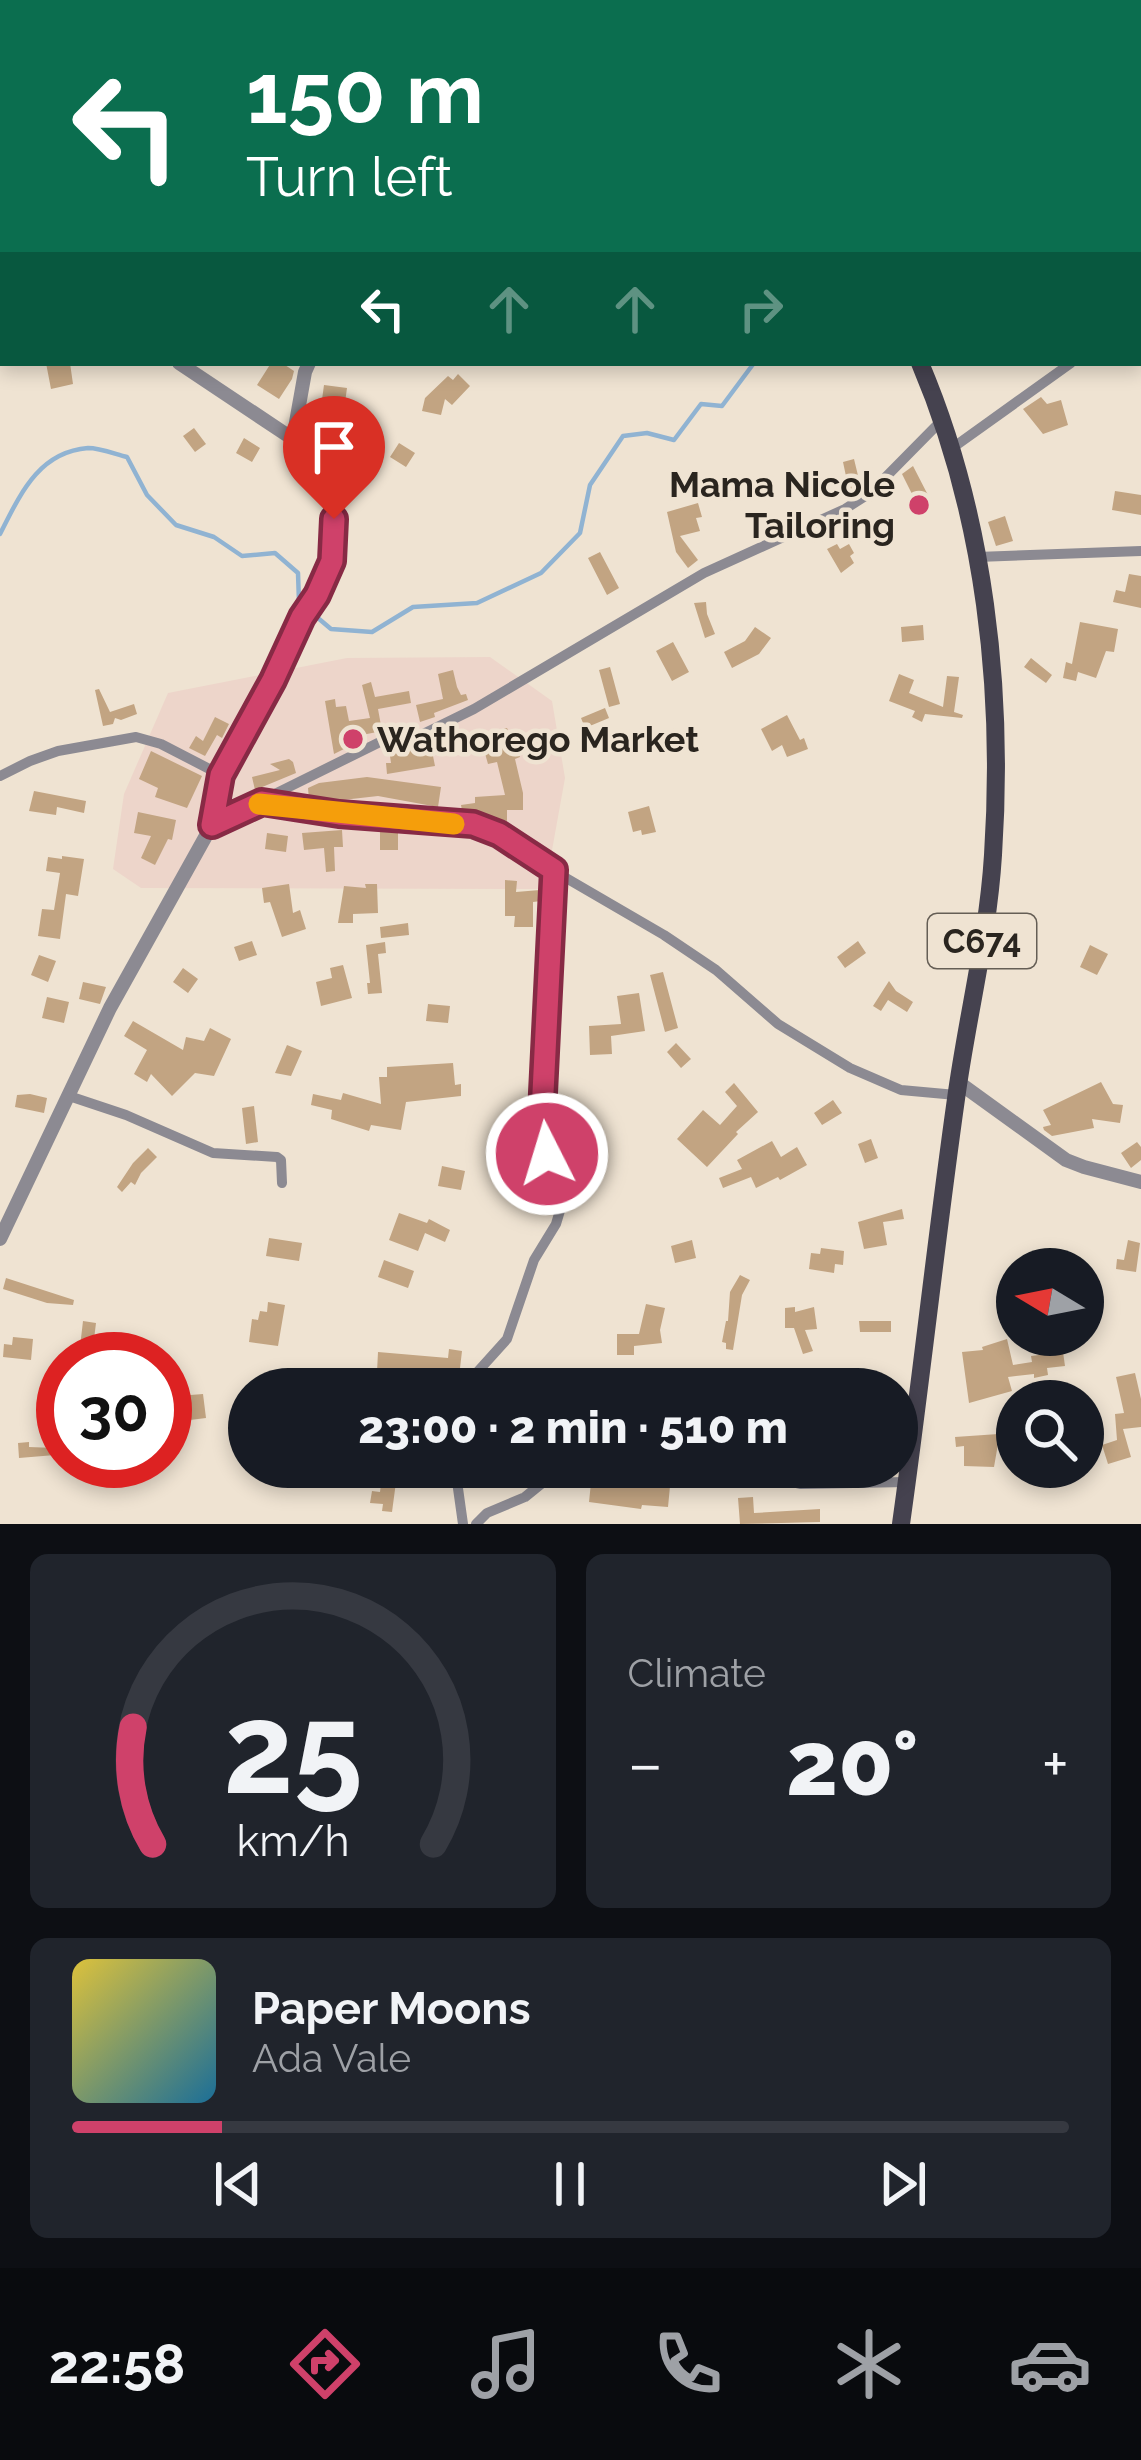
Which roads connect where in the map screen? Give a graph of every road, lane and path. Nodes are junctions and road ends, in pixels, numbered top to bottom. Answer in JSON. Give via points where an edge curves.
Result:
{"nodes":[{"id":1,"x":184,"y":366,"type":"edge"},
{"id":2,"x":307,"y":366,"type":"edge"},
{"id":3,"x":921,"y":366,"type":"edge"},
{"id":4,"x":1066,"y":366,"type":"edge"},
{"id":5,"x":943,"y":434,"type":"junction"},
{"id":6,"x":293,"y":439,"type":"junction"},
{"id":7,"x":1141,"y":551,"type":"edge"},
{"id":8,"x":977,"y":557,"type":"junction"},
{"id":9,"x":317,"y":595,"type":"joint"},
{"id":10,"x":302,"y":617,"type":"joint"},
{"id":11,"x":221,"y":775,"type":"junction"},
{"id":12,"x":0,"y":776,"type":"edge"},
{"id":13,"x":262,"y":802,"type":"junction"},
{"id":14,"x":212,"y":825,"type":"junction"},
{"id":15,"x":554,"y":870,"type":"junction"},
{"id":16,"x":957,"y":1088,"type":"junction"},
{"id":17,"x":69,"y":1096,"type":"junction"},
{"id":18,"x":1141,"y":1182,"type":"edge"},
{"id":19,"x":283,"y":1183,"type":"dead end"},
{"id":20,"x":0,"y":1239,"type":"edge"},
{"id":21,"x":481,"y":1368,"type":"edge"},
{"id":22,"x":918,"y":1395,"type":"edge"},
{"id":23,"x":458,"y":1488,"type":"edge"},
{"id":24,"x":536,"y":1488,"type":"edge"},
{"id":25,"x":906,"y":1488,"type":"edge"},
{"id":26,"x":463,"y":1524,"type":"edge"},
{"id":27,"x":476,"y":1524,"type":"edge"},
{"id":28,"x":902,"y":1524,"type":"edge"}],
"edges":[{"from":1,"to":6,"type":"street"},
{"from":2,"to":6,"type":"street"},
{"from":3,"to":5,"type":"main road","number":"C674"},
{"from":4,"to":5,"type":"street"},
{"from":5,"to":8,"type":"main road","number":"C674"},
{"from":5,"to":13,"type":"street","via":[[845,509],[704,573],[455,718],[417,737],[384,740]]},
{"from":6,"to":9,"type":"street","via":[[334,519],[332,561]]},
{"from":7,"to":8,"type":"street"},
{"from":8,"to":16,"type":"main road","number":"C674","via":[[992,663],[993,856]]},
{"from":9,"to":10,"type":"street"},
{"from":10,"to":11,"type":"street"},
{"from":11,"to":12,"type":"street","via":[[136,737],[58,752]]},
{"from":11,"to":14,"type":"street"},
{"from":13,"to":14,"type":"street"},
{"from":13,"to":15,"type":"street","via":[[473,824]]},
{"from":14,"to":17,"type":"street"},
{"from":15,"to":16,"type":"street","via":[[664,935],[778,1024],[850,1068],[901,1090]]},
{"from":15,"to":21,"type":"street","via":[[542,1113],[564,1197],[507,1339]]},
{"from":16,"to":18,"type":"street","via":[[1066,1160]]},
{"from":16,"to":22,"type":"main road","number":"C674"},
{"from":17,"to":19,"type":"street","via":[[213,1153],[277,1157]]},
{"from":17,"to":20,"type":"street"},
{"from":23,"to":26,"type":"street"},
{"from":24,"to":27,"type":"street"},
{"from":25,"to":28,"type":"main road","number":"C674"}]}
